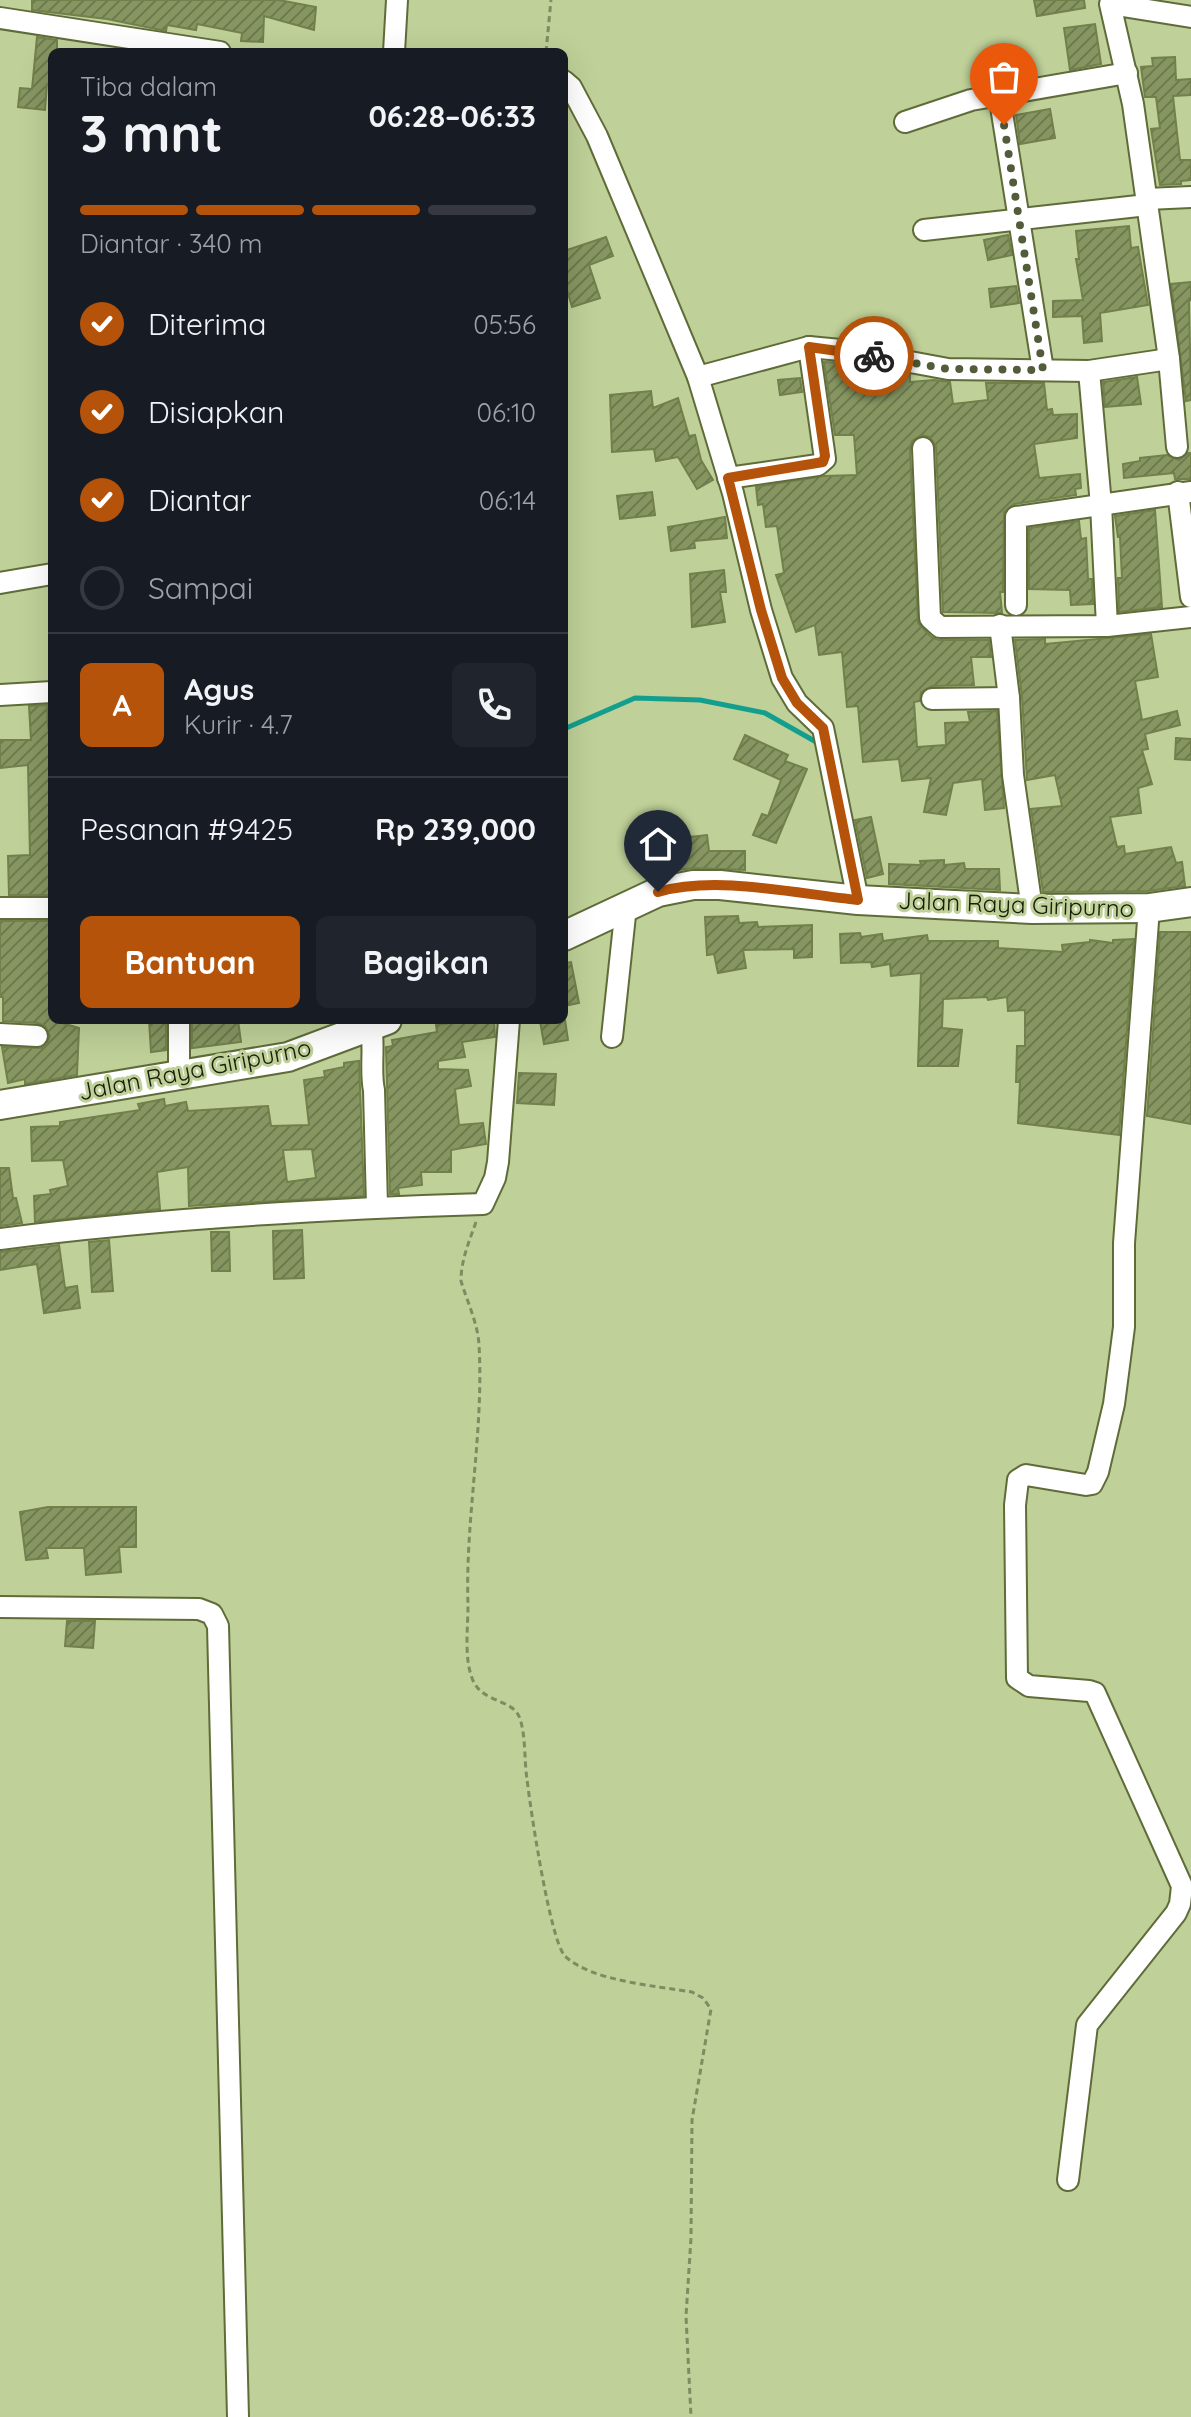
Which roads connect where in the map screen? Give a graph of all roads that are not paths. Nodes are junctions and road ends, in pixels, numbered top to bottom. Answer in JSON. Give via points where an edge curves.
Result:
{"nodes":[{"id":1,"x":397,"y":0,"type":"edge"},
{"id":2,"x":1191,"y":17,"type":"edge"},
{"id":3,"x":0,"y":18,"type":"edge"},
{"id":4,"x":194,"y":48,"type":"edge"},
{"id":5,"x":394,"y":48,"type":"edge"},
{"id":6,"x":1127,"y":73,"type":"junction"},
{"id":7,"x":568,"y":84,"type":"edge"},
{"id":8,"x":999,"y":94,"type":"junction"},
{"id":9,"x":905,"y":122,"type":"dead end"},
{"id":10,"x":1191,"y":197,"type":"edge"},
{"id":11,"x":1147,"y":202,"type":"junction"},
{"id":12,"x":1018,"y":220,"type":"junction"},
{"id":13,"x":924,"y":230,"type":"dead end"},
{"id":14,"x":809,"y":347,"type":"junction"},
{"id":15,"x":1169,"y":359,"type":"junction"},
{"id":16,"x":1043,"y":370,"type":"junction"},
{"id":17,"x":1089,"y":371,"type":"junction"},
{"id":18,"x":698,"y":377,"type":"junction"},
{"id":19,"x":1177,"y":447,"type":"dead end"},
{"id":20,"x":923,"y":448,"type":"dead end"},
{"id":21,"x":728,"y":478,"type":"junction"},
{"id":22,"x":1185,"y":492,"type":"edge"},
{"id":23,"x":1101,"y":505,"type":"junction"},
{"id":24,"x":48,"y":576,"type":"edge"},
{"id":25,"x":0,"y":583,"type":"edge"},
{"id":26,"x":1191,"y":597,"type":"edge"},
{"id":27,"x":1016,"y":605,"type":"dead end"},
{"id":28,"x":1191,"y":617,"type":"edge"},
{"id":29,"x":1000,"y":625,"type":"junction"},
{"id":30,"x":1107,"y":626,"type":"junction"},
{"id":31,"x":48,"y":692,"type":"edge"},
{"id":32,"x":0,"y":695,"type":"edge"},
{"id":33,"x":1009,"y":698,"type":"junction"},
{"id":34,"x":932,"y":699,"type":"dead end"},
{"id":35,"x":858,"y":900,"type":"junction"},
{"id":36,"x":1191,"y":902,"type":"edge"},
{"id":37,"x":626,"y":906,"type":"junction"},
{"id":38,"x":0,"y":908,"type":"edge"},
{"id":39,"x":48,"y":908,"type":"edge"},
{"id":40,"x":1149,"y":908,"type":"junction"},
{"id":41,"x":1032,"y":909,"type":"junction"},
{"id":42,"x":568,"y":934,"type":"edge"},
{"id":43,"x":179,"y":1024,"type":"edge"},
{"id":44,"x":370,"y":1024,"type":"edge"},
{"id":45,"x":375,"y":1024,"type":"edge"},
{"id":46,"x":509,"y":1024,"type":"edge"},
{"id":47,"x":0,"y":1034,"type":"edge"},
{"id":48,"x":37,"y":1036,"type":"dead end"},
{"id":49,"x":612,"y":1037,"type":"dead end"},
{"id":50,"x":179,"y":1077,"type":"junction"},
{"id":51,"x":0,"y":1105,"type":"edge"},
{"id":52,"x":377,"y":1206,"type":"junction"},
{"id":53,"x":0,"y":1239,"type":"edge"},
{"id":54,"x":0,"y":1607,"type":"edge"},
{"id":55,"x":1068,"y":2180,"type":"dead end"},
{"id":56,"x":238,"y":2417,"type":"edge"}],
"edges":[{"from":1,"to":5,"type":"street"},
{"from":2,"to":6,"type":"street","via":[[1110,4]]},
{"from":3,"to":4,"type":"street"},
{"from":6,"to":8,"type":"street"},
{"from":6,"to":11,"type":"street"},
{"from":7,"to":18,"type":"street","via":[[597,136]]},
{"from":8,"to":9,"type":"street"},
{"from":8,"to":12,"type":"street"},
{"from":10,"to":11,"type":"street"},
{"from":11,"to":12,"type":"street"},
{"from":11,"to":15,"type":"street"},
{"from":12,"to":13,"type":"street"},
{"from":12,"to":16,"type":"street"},
{"from":14,"to":16,"type":"street","via":[[948,369]]},
{"from":14,"to":18,"type":"street"},
{"from":14,"to":21,"type":"street","via":[[825,459],[818,465]]},
{"from":15,"to":17,"type":"street"},
{"from":15,"to":19,"type":"street"},
{"from":16,"to":17,"type":"street"},
{"from":17,"to":23,"type":"street"},
{"from":18,"to":21,"type":"street"},
{"from":20,"to":29,"type":"street","via":[[930,618],[940,627]]},
{"from":21,"to":35,"type":"street","via":[[782,678],[797,703],[823,728]]},
{"from":22,"to":23,"type":"street"},
{"from":22,"to":26,"type":"street"},
{"from":23,"to":27,"type":"street","via":[[1014,518]]},
{"from":23,"to":30,"type":"street"},
{"from":24,"to":25,"type":"street"},
{"from":28,"to":30,"type":"street"},
{"from":29,"to":30,"type":"street"},
{"from":29,"to":33,"type":"street"},
{"from":31,"to":32,"type":"street"},
{"from":33,"to":34,"type":"street"},
{"from":33,"to":41,"type":"street","via":[[1013,775]]},
{"from":35,"to":37,"type":"main road","name":"Jalan Raya Giripurno","via":[[707,884],[675,887]]},
{"from":35,"to":41,"type":"main road","name":"Jalan Raya Giripurno"},
{"from":36,"to":40,"type":"main road","name":"Jalan Raya Giripurno"},
{"from":37,"to":42,"type":"main road","name":"Jalan Raya Giripurno"},
{"from":37,"to":49,"type":"street"},
{"from":38,"to":39,"type":"street"},
{"from":40,"to":41,"type":"main road","name":"Jalan Raya Giripurno"},
{"from":40,"to":55,"type":"street","via":[[1124,1243],[1124,1327],[1111,1418],[1092,1484],[1026,1475],[1018,1480],[1015,1505],[1017,1678],[1029,1686],[1095,1693],[1182,1886],[1176,1913],[1087,2025]]},
{"from":43,"to":50,"type":"street"},
{"from":44,"to":50,"type":"main road","name":"Jalan Raya Giripurno","via":[[288,1057]]},
{"from":45,"to":52,"type":"street","via":[[371,1074]]},
{"from":46,"to":52,"type":"street","via":[[498,1162],[483,1204]]},
{"from":47,"to":48,"type":"street"},
{"from":50,"to":51,"type":"main road","name":"Jalan Raya Giripurno"},
{"from":52,"to":53,"type":"street"},
{"from":54,"to":56,"type":"street","via":[[199,1609],[212,1614],[218,1626]]}]}
